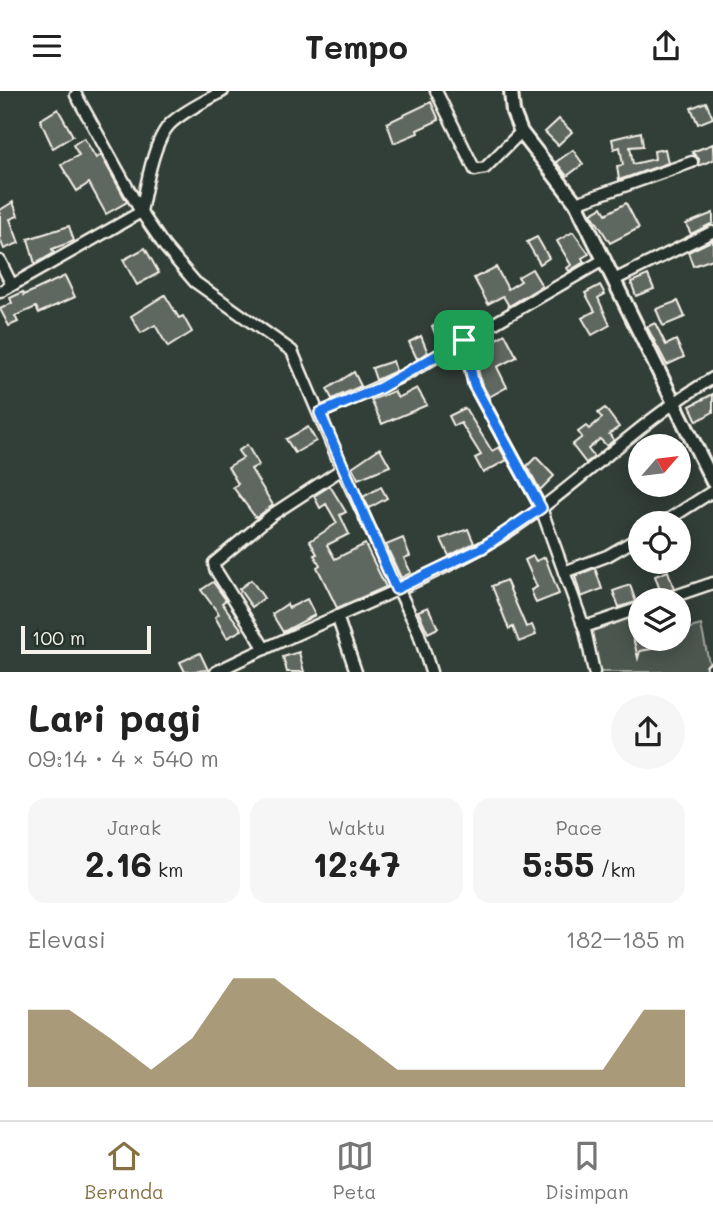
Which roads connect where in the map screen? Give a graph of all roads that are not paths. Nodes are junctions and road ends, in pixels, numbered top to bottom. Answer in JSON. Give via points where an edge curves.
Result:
{"nodes":[{"id":1,"x":223,"y":91,"type":"edge"},
{"id":2,"x":436,"y":91,"type":"edge"},
{"id":3,"x":511,"y":91,"type":"edge"},
{"id":4,"x":76,"y":95,"type":"dead end"},
{"id":5,"x":521,"y":132,"type":"junction"},
{"id":6,"x":692,"y":162,"type":"dead end"},
{"id":7,"x":576,"y":203,"type":"junction"},
{"id":8,"x":141,"y":212,"type":"junction"},
{"id":9,"x":712,"y":232,"type":"edge"},
{"id":10,"x":605,"y":258,"type":"junction"},
{"id":11,"x":0,"y":261,"type":"edge"},
{"id":12,"x":614,"y":279,"type":"junction"},
{"id":13,"x":12,"y":285,"type":"junction"},
{"id":14,"x":0,"y":292,"type":"edge"},
{"id":15,"x":464,"y":340,"type":"junction"},
{"id":16,"x":713,"y":378,"type":"edge"},
{"id":17,"x":674,"y":401,"type":"junction"},
{"id":18,"x":320,"y":413,"type":"junction"},
{"id":19,"x":342,"y":469,"type":"junction"},
{"id":20,"x":713,"y":482,"type":"edge"},
{"id":21,"x":713,"y":491,"type":"edge"},
{"id":22,"x":541,"y":508,"type":"junction"},
{"id":23,"x":682,"y":511,"type":"edge"},
{"id":24,"x":628,"y":544,"type":"edge"},
{"id":25,"x":564,"y":572,"type":"junction"},
{"id":26,"x":713,"y":583,"type":"edge"},
{"id":27,"x":396,"y":589,"type":"junction"},
{"id":28,"x":691,"y":590,"type":"edge"},
{"id":29,"x":628,"y":612,"type":"edge"},
{"id":30,"x":337,"y":615,"type":"junction"},
{"id":31,"x":582,"y":623,"type":"junction"},
{"id":32,"x":265,"y":649,"type":"junction"},
{"id":33,"x":216,"y":672,"type":"edge"},
{"id":34,"x":356,"y":672,"type":"edge"},
{"id":35,"x":431,"y":672,"type":"edge"},
{"id":36,"x":594,"y":672,"type":"edge"}],
"edges":[{"from":1,"to":8,"type":"street","via":[[171,123],[163,134]]},
{"from":2,"to":5,"type":"street","via":[[475,170],[485,168]]},
{"from":3,"to":5,"type":"main road"},
{"from":4,"to":8,"type":"street"},
{"from":5,"to":7,"type":"main road"},
{"from":6,"to":7,"type":"street"},
{"from":7,"to":10,"type":"main road"},
{"from":8,"to":13,"type":"street"},
{"from":8,"to":18,"type":"street","via":[[195,282],[292,351]]},
{"from":9,"to":12,"type":"street"},
{"from":10,"to":12,"type":"main road"},
{"from":10,"to":15,"type":"street"},
{"from":11,"to":13,"type":"street"},
{"from":12,"to":17,"type":"main road"},
{"from":13,"to":14,"type":"street"},
{"from":15,"to":18,"type":"street","via":[[380,388]]},
{"from":15,"to":22,"type":"street","via":[[474,385]]},
{"from":16,"to":17,"type":"street"},
{"from":17,"to":20,"type":"main road"},
{"from":17,"to":22,"type":"street"},
{"from":18,"to":19,"type":"street"},
{"from":19,"to":27,"type":"street"},
{"from":19,"to":32,"type":"street","via":[[272,514],[214,563]]},
{"from":21,"to":23,"type":"street"},
{"from":22,"to":25,"type":"street"},
{"from":22,"to":27,"type":"street","via":[[482,548]]},
{"from":24,"to":25,"type":"street"},
{"from":25,"to":31,"type":"street"},
{"from":26,"to":28,"type":"street"},
{"from":27,"to":30,"type":"street"},
{"from":27,"to":35,"type":"street","via":[[418,631]]},
{"from":29,"to":31,"type":"street","via":[[590,625]]},
{"from":30,"to":32,"type":"street"},
{"from":30,"to":34,"type":"street"},
{"from":31,"to":36,"type":"street"},
{"from":32,"to":33,"type":"street"}]}
